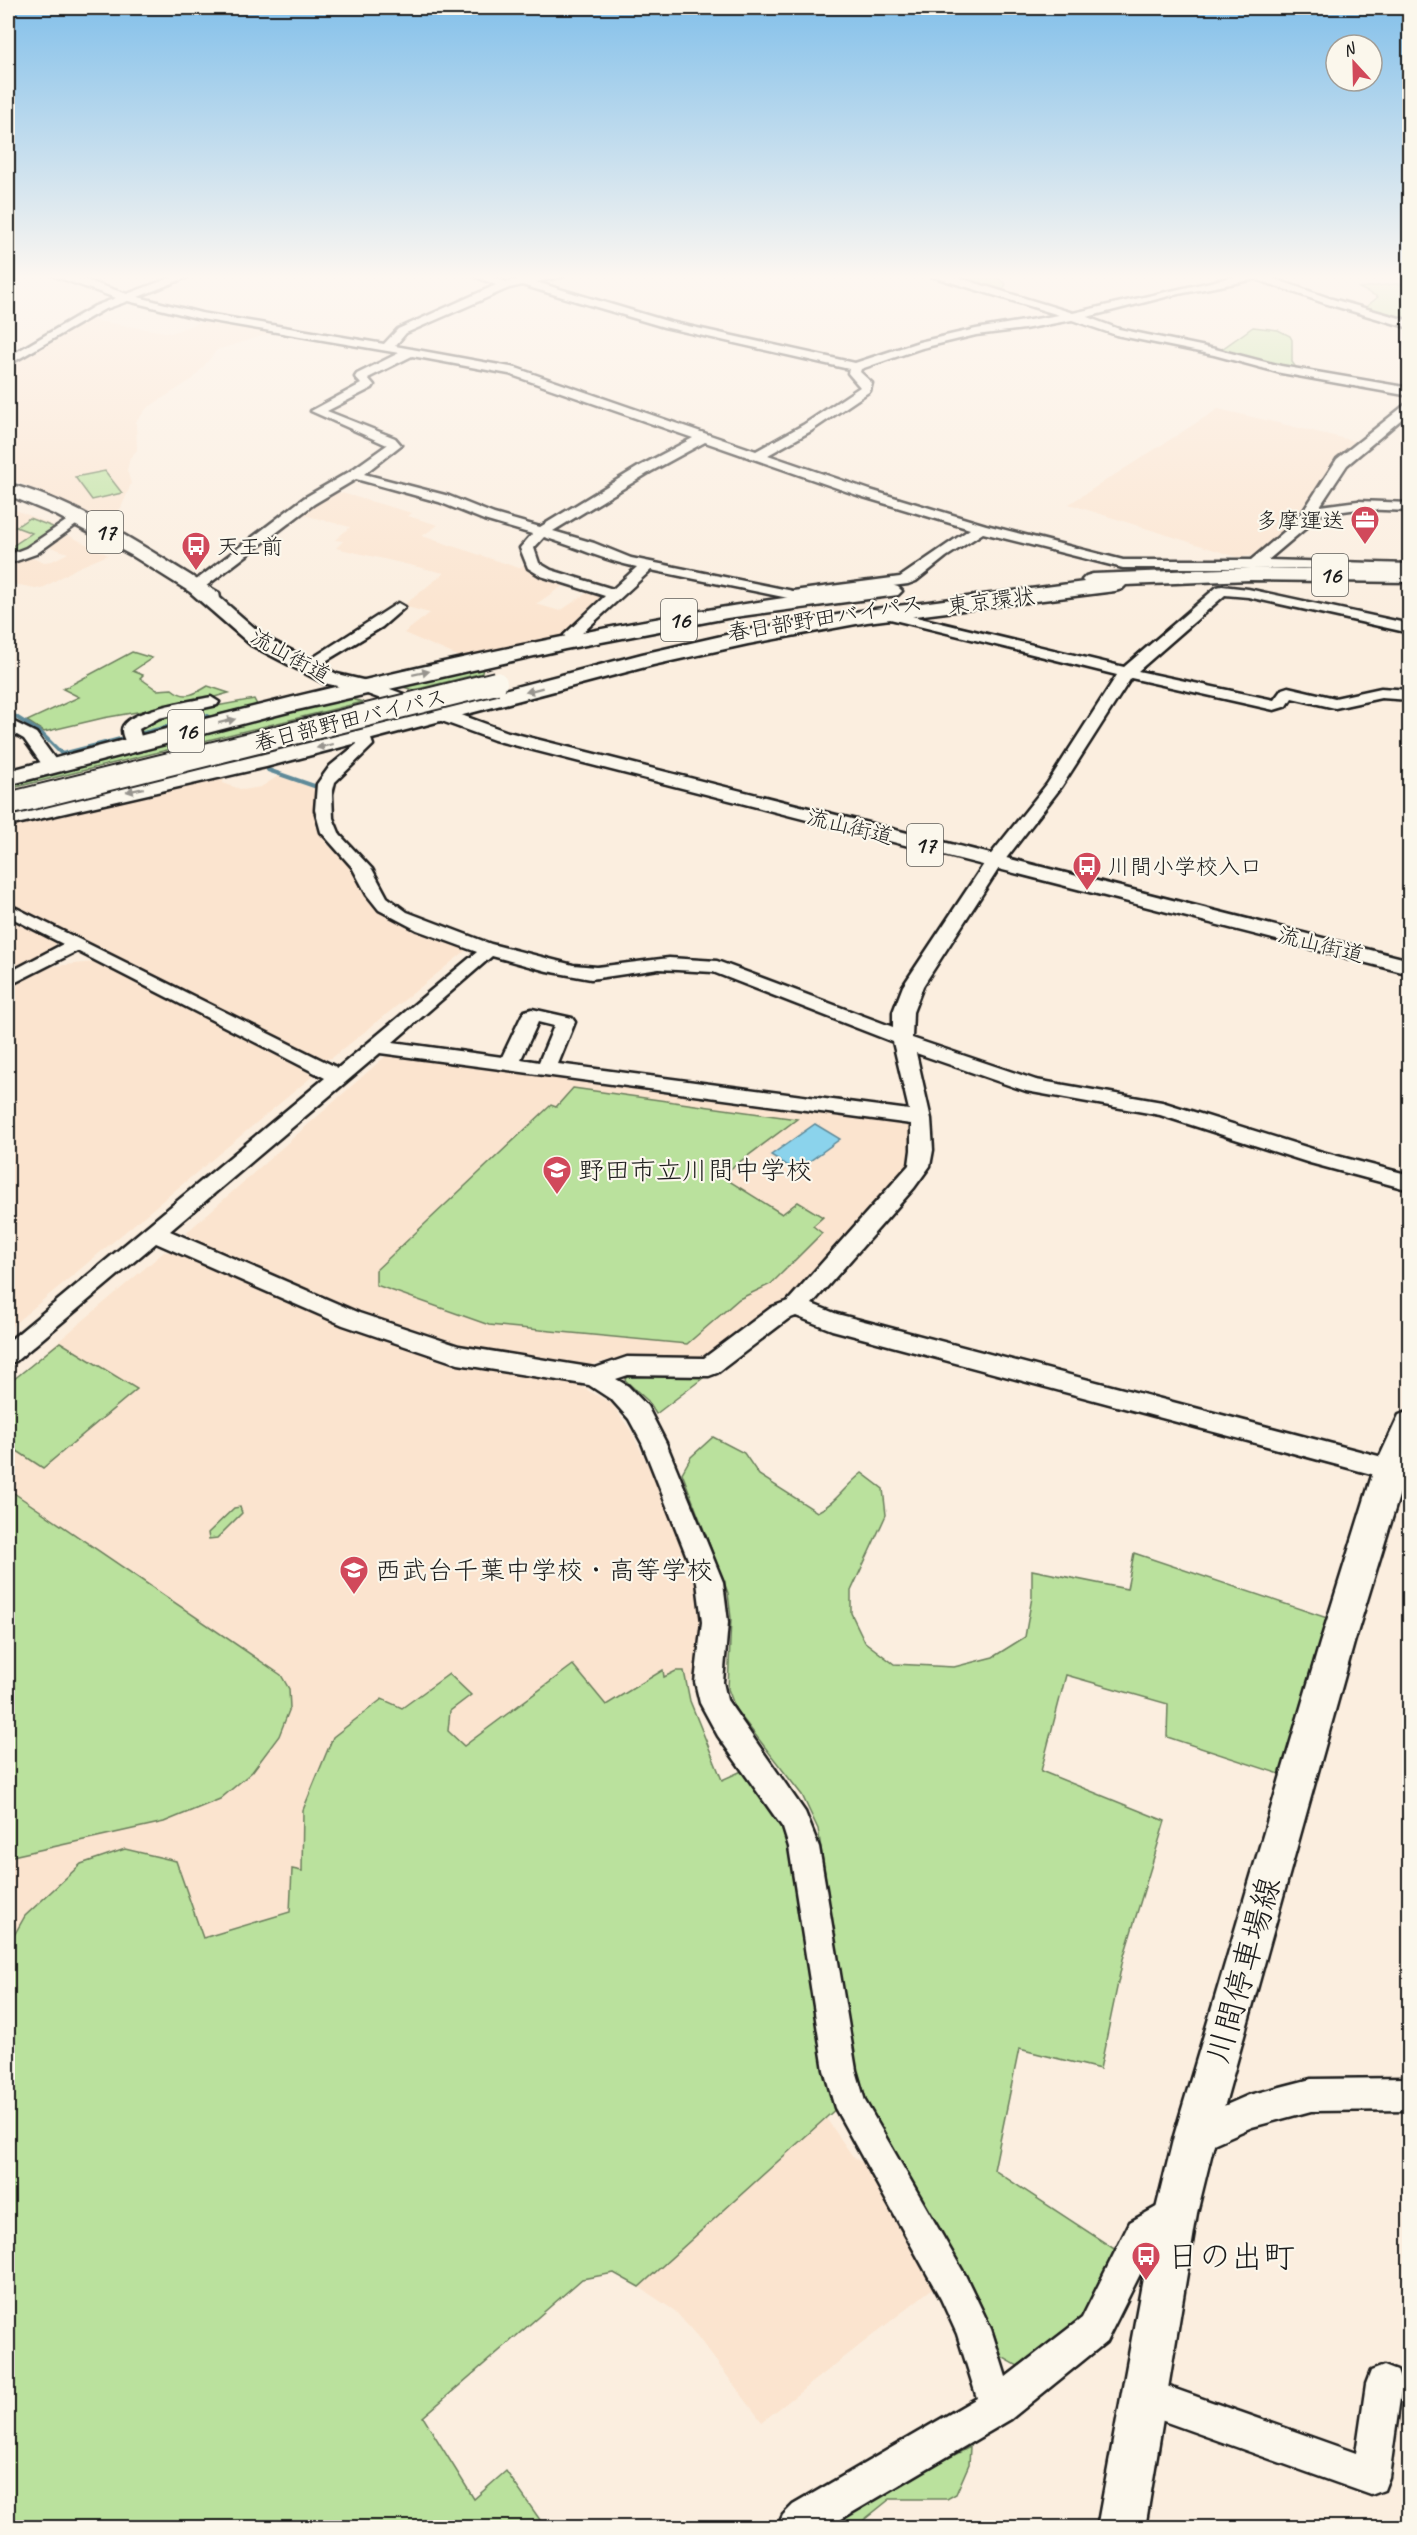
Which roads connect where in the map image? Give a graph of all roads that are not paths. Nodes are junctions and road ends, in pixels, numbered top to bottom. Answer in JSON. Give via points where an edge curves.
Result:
{"nodes":[{"id":1,"x":354,"y":392,"type":"edge"},
{"id":2,"x":572,"y":392,"type":"edge"},
{"id":3,"x":860,"y":392,"type":"edge"},
{"id":4,"x":1410,"y":405,"type":"edge"},
{"id":5,"x":704,"y":437,"type":"junction"},
{"id":6,"x":757,"y":456,"type":"junction"},
{"id":7,"x":354,"y":475,"type":"junction"},
{"id":8,"x":8,"y":489,"type":"edge"},
{"id":9,"x":1410,"y":507,"type":"edge"},
{"id":10,"x":1312,"y":511,"type":"junction"},
{"id":11,"x":78,"y":517,"type":"junction"},
{"id":12,"x":981,"y":528,"type":"junction"},
{"id":13,"x":540,"y":533,"type":"junction"},
{"id":14,"x":8,"y":560,"type":"edge"},
{"id":15,"x":1255,"y":564,"type":"junction"},
{"id":16,"x":647,"y":566,"type":"junction"},
{"id":17,"x":1410,"y":568,"type":"edge"},
{"id":18,"x":1410,"y":576,"type":"edge"},
{"id":19,"x":1410,"y":583,"type":"edge"},
{"id":20,"x":1115,"y":585,"type":"junction"},
{"id":21,"x":997,"y":586,"type":"junction"},
{"id":22,"x":196,"y":587,"type":"junction"},
{"id":23,"x":617,"y":595,"type":"junction"},
{"id":24,"x":398,"y":607,"type":"dead end"},
{"id":25,"x":887,"y":614,"type":"junction"},
{"id":26,"x":1410,"y":629,"type":"edge"},
{"id":27,"x":575,"y":639,"type":"junction"},
{"id":28,"x":319,"y":659,"type":"junction"},
{"id":29,"x":1126,"y":673,"type":"junction"},
{"id":30,"x":496,"y":685,"type":"junction"},
{"id":31,"x":364,"y":686,"type":"junction"},
{"id":32,"x":1410,"y":695,"type":"edge"},
{"id":33,"x":211,"y":702,"type":"dead end"},
{"id":34,"x":442,"y":715,"type":"junction"},
{"id":35,"x":8,"y":724,"type":"edge"},
{"id":36,"x":483,"y":730,"type":"junction"},
{"id":37,"x":363,"y":736,"type":"junction"},
{"id":38,"x":135,"y":744,"type":"junction"},
{"id":39,"x":52,"y":766,"type":"junction"},
{"id":40,"x":8,"y":778,"type":"edge"},
{"id":41,"x":8,"y":794,"type":"edge"},
{"id":42,"x":8,"y":804,"type":"edge"},
{"id":43,"x":8,"y":819,"type":"edge"},
{"id":44,"x":994,"y":862,"type":"junction"},
{"id":45,"x":8,"y":909,"type":"edge"},
{"id":46,"x":77,"y":944,"type":"junction"},
{"id":47,"x":483,"y":956,"type":"dead end"},
{"id":48,"x":1410,"y":967,"type":"edge"},
{"id":49,"x":8,"y":980,"type":"edge"},
{"id":50,"x":903,"y":1040,"type":"junction"},
{"id":51,"x":374,"y":1046,"type":"junction"},
{"id":52,"x":508,"y":1065,"type":"junction"},
{"id":53,"x":546,"y":1070,"type":"junction"},
{"id":54,"x":338,"y":1076,"type":"junction"},
{"id":55,"x":921,"y":1119,"type":"junction"},
{"id":56,"x":1410,"y":1183,"type":"edge"},
{"id":57,"x":154,"y":1233,"type":"junction"},
{"id":58,"x":796,"y":1307,"type":"junction"},
{"id":59,"x":8,"y":1355,"type":"edge"},
{"id":60,"x":594,"y":1377,"type":"junction"},
{"id":61,"x":1410,"y":1423,"type":"edge"},
{"id":62,"x":1390,"y":1469,"type":"junction"},
{"id":63,"x":1410,"y":2094,"type":"edge"},
{"id":64,"x":1195,"y":2136,"type":"junction"},
{"id":65,"x":1176,"y":2213,"type":"junction"},
{"id":66,"x":1384,"y":2384,"type":"dead end"},
{"id":67,"x":1144,"y":2396,"type":"junction"},
{"id":68,"x":998,"y":2406,"type":"junction"},
{"id":69,"x":796,"y":2528,"type":"edge"},
{"id":70,"x":1121,"y":2528,"type":"edge"}],
"edges":[{"from":1,"to":7,"type":"street","via":[[317,411],[395,445]]},
{"from":2,"to":5,"type":"street"},
{"from":3,"to":6,"type":"street"},
{"from":4,"to":10,"type":"street","via":[[1342,462]]},
{"from":5,"to":6,"type":"street"},
{"from":5,"to":13,"type":"street"},
{"from":6,"to":12,"type":"street"},
{"from":7,"to":13,"type":"street","via":[[444,499]]},
{"from":7,"to":22,"type":"street","via":[[309,501]]},
{"from":8,"to":11,"type":"main road","name":"流山街道","number":"17"},
{"from":9,"to":10,"type":"street","via":[[1358,505]]},
{"from":10,"to":15,"type":"street"},
{"from":11,"to":14,"type":"street","via":[[31,550]]},
{"from":11,"to":22,"type":"main road","name":"流山街道","number":"17"},
{"from":12,"to":15,"type":"street","via":[[1123,564]]},
{"from":12,"to":16,"type":"street","via":[[903,581],[793,595]]},
{"from":13,"to":16,"type":"street"},
{"from":13,"to":23,"type":"street","via":[[527,548],[533,565],[546,573]]},
{"from":15,"to":17,"type":"street"},
{"from":16,"to":23,"type":"street"},
{"from":18,"to":21,"type":"highway","name":"春日部野田バイパス","number":"16","via":[[1202,575]]},
{"from":19,"to":20,"type":"highway","name":"春日部野田バイパス","number":"16","via":[[1255,581]]},
{"from":20,"to":25,"type":"highway","name":"東京環状","number":"16"},
{"from":20,"to":30,"type":"highway","name":"春日部野田バイパス","number":"16","via":[[949,598],[830,614],[663,644]]},
{"from":21,"to":27,"type":"highway","number":"16","via":[[951,586],[818,600]]},
{"from":21,"to":30,"type":"highway","name":"春日部野田バイパス","number":"16","via":[[778,613],[643,639]]},
{"from":22,"to":28,"type":"main road","name":"流山街道","number":"17"},
{"from":22,"to":31,"type":"main road","name":"流山街道","number":"17","via":[[267,646],[331,680]]},
{"from":23,"to":27,"type":"street","via":[[571,635]]},
{"from":24,"to":28,"type":"street"},
{"from":25,"to":29,"type":"street"},
{"from":25,"to":30,"type":"highway","name":"東京環状","number":"16","one_way":true},
{"from":26,"to":29,"type":"street","via":[[1222,590]]},
{"from":31,"to":27,"type":"highway","number":"16","one_way":true},
{"from":28,"to":31,"type":"main road","name":"流山街道","number":"17","via":[[351,674]]},
{"from":29,"to":32,"type":"street","via":[[1274,705],[1281,703],[1288,692],[1335,703],[1381,693]]},
{"from":29,"to":44,"type":"street","via":[[1054,786]]},
{"from":30,"to":34,"type":"highway","number":"16"},
{"from":30,"to":36,"type":"highway","via":[[484,714]]},
{"from":30,"to":41,"type":"highway","name":"春日部野田バイパス","number":"16"},
{"from":30,"to":42,"type":"highway","name":"春日部野田バイパス","number":"16","bridge":true},
{"from":31,"to":34,"type":"main road","name":"流山街道","number":"17"},
{"from":38,"to":31,"type":"highway","number":"16","one_way":true},
{"from":33,"to":38,"type":"street","via":[[144,718],[131,727]]},
{"from":34,"to":36,"type":"main road","name":"流山街道","number":"17"},
{"from":34,"to":37,"type":"highway","number":"16"},
{"from":35,"to":39,"type":"street","via":[[30,736]]},
{"from":36,"to":44,"type":"main road","name":"流山街道","number":"17","via":[[556,752]]},
{"from":37,"to":43,"type":"highway","number":"16","one_way":true},
{"from":37,"to":50,"type":"street","via":[[365,745],[329,777],[323,788],[322,817],[331,837],[364,867],[384,905],[405,918],[434,931],[572,971],[610,972],[672,962],[717,967]]},
{"from":38,"to":39,"type":"highway","number":"16"},
{"from":39,"to":40,"type":"highway","number":"16"},
{"from":44,"to":48,"type":"main road","name":"流山街道","number":"17"},
{"from":44,"to":50,"type":"street","via":[[913,986],[903,1012]]},
{"from":45,"to":46,"type":"street"},
{"from":46,"to":49,"type":"street"},
{"from":46,"to":54,"type":"street"},
{"from":47,"to":51,"type":"street"},
{"from":50,"to":55,"type":"street"},
{"from":50,"to":56,"type":"street","via":[[1033,1086],[1162,1109]]},
{"from":51,"to":52,"type":"street"},
{"from":51,"to":54,"type":"street"},
{"from":52,"to":53,"type":"street"},
{"from":52,"to":53,"type":"street","via":[[532,1016],[565,1022]]},
{"from":53,"to":55,"type":"street"},
{"from":54,"to":57,"type":"street"},
{"from":55,"to":58,"type":"street","via":[[919,1166]]},
{"from":57,"to":59,"type":"street"},
{"from":57,"to":60,"type":"street","via":[[351,1319],[458,1355]]},
{"from":58,"to":60,"type":"street","via":[[780,1313],[709,1367],[627,1366]]},
{"from":58,"to":62,"type":"street","via":[[832,1321]]},
{"from":60,"to":68,"type":"street","via":[[620,1393],[638,1413],[710,1582],[715,1622],[709,1682],[714,1703],[795,1822],[804,1847],[840,2070],[851,2108],[953,2287],[973,2329]]},
{"from":61,"to":62,"type":"main road","name":"川間停車場線"},
{"from":62,"to":64,"type":"main road","name":"川間停車場線"},
{"from":63,"to":64,"type":"street","via":[[1311,2095],[1249,2111]]},
{"from":64,"to":65,"type":"main road","name":"川間停車場線"},
{"from":65,"to":67,"type":"main road","name":"川間停車場線"},
{"from":65,"to":68,"type":"street","via":[[1142,2234],[1094,2330]]},
{"from":66,"to":67,"type":"street","via":[[1371,2477]]},
{"from":67,"to":70,"type":"main road","name":"川間停車場線"},
{"from":68,"to":69,"type":"street","via":[[806,2518]]}]}
